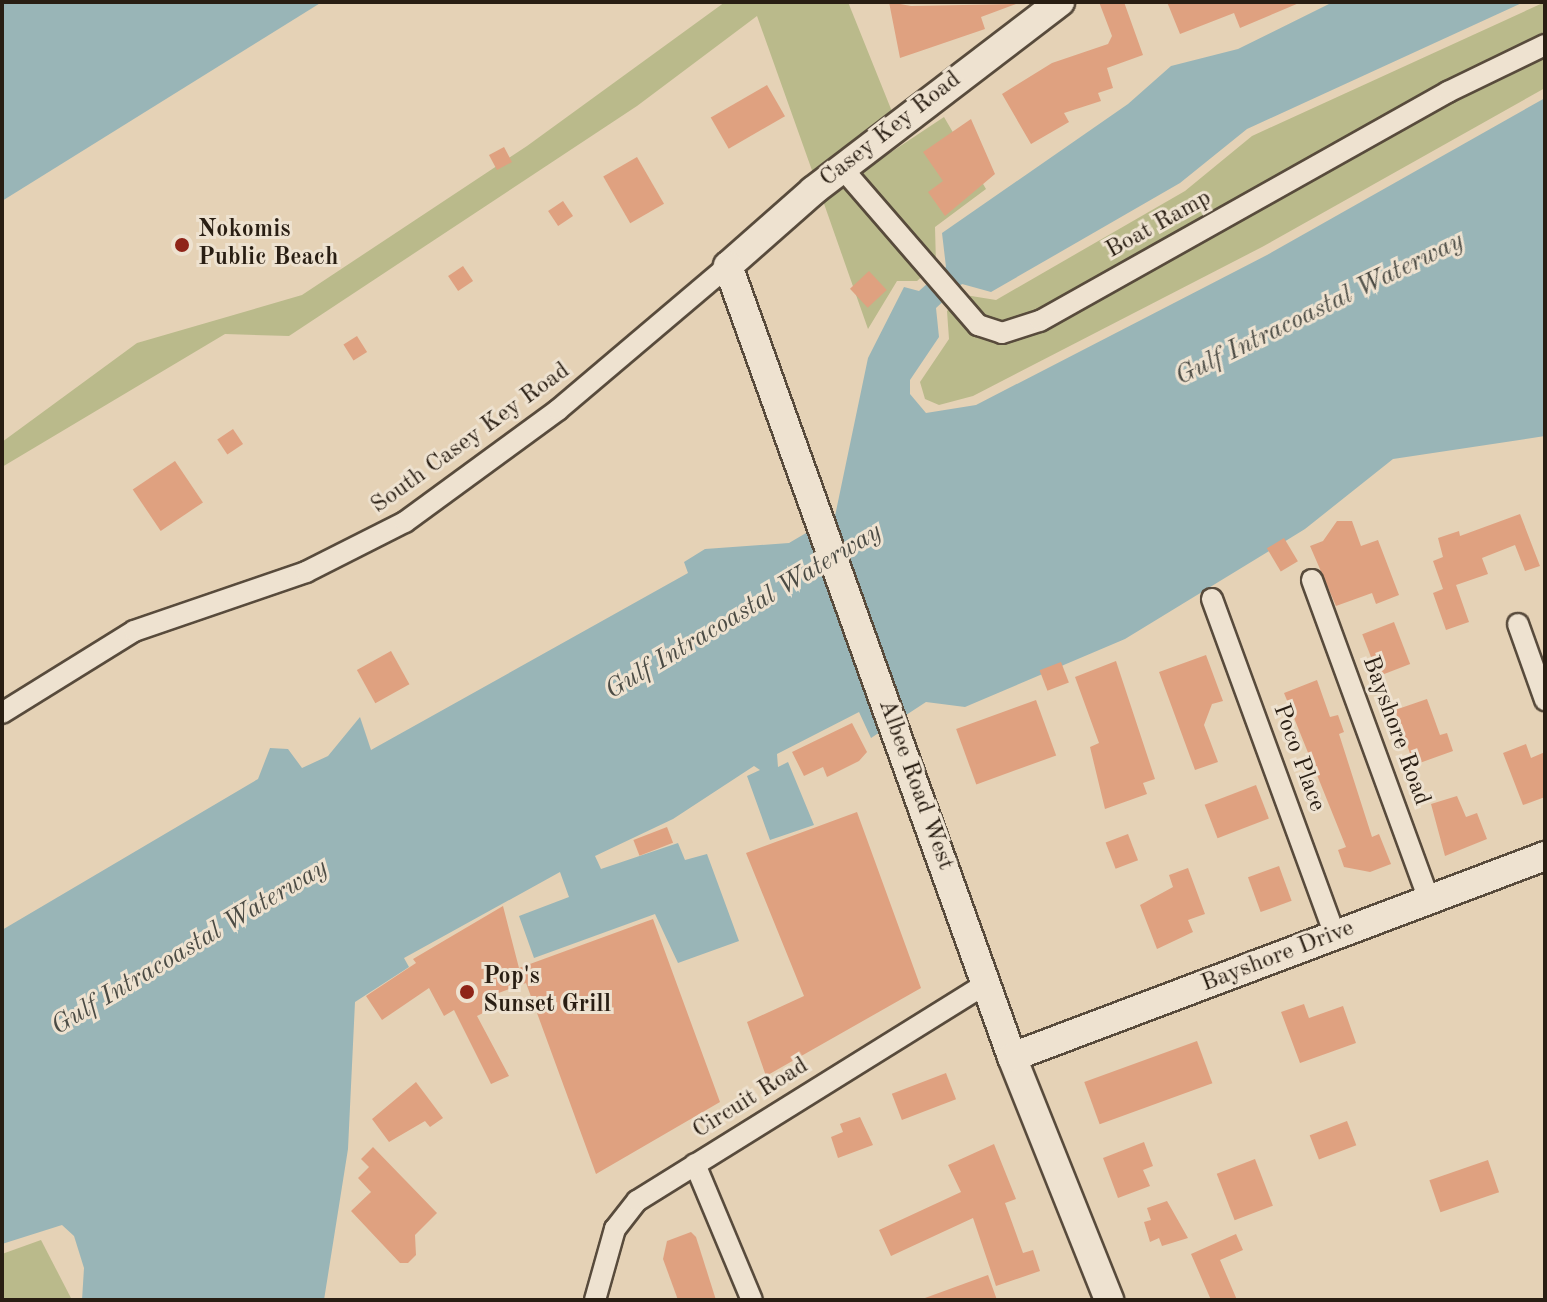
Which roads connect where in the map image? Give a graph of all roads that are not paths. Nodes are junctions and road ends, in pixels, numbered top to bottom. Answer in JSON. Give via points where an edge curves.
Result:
{"nodes":[{"id":1,"x":1060,"y":2,"type":"edge"},
{"id":2,"x":1545,"y":45,"type":"edge"},
{"id":3,"x":842,"y":168,"type":"junction"},
{"id":4,"x":728,"y":266,"type":"junction"},
{"id":5,"x":1312,"y":580,"type":"dead end"},
{"id":6,"x":1212,"y":599,"type":"dead end"},
{"id":7,"x":1518,"y":624,"type":"dead end"},
{"id":8,"x":1545,"y":700,"type":"edge"},
{"id":9,"x":2,"y":713,"type":"edge"},
{"id":10,"x":1545,"y":856,"type":"edge"},
{"id":11,"x":1429,"y":900,"type":"junction"},
{"id":12,"x":1335,"y":935,"type":"junction"},
{"id":13,"x":986,"y":984,"type":"junction"},
{"id":14,"x":1012,"y":1057,"type":"junction"},
{"id":15,"x":695,"y":1164,"type":"junction"},
{"id":16,"x":595,"y":1300,"type":"edge"},
{"id":17,"x":752,"y":1300,"type":"edge"},
{"id":18,"x":1109,"y":1300,"type":"edge"}],
"edges":[{"from":1,"to":3,"type":"street","name":"Casey Key Road"},
{"from":2,"to":3,"type":"street","name":"Boat Ramp","via":[[1448,92],[1040,321],[990,333],[960,307]]},
{"from":3,"to":4,"type":"street","name":"Casey Key Road"},
{"from":4,"to":9,"type":"street","name":"South Casey Key Road","via":[[558,410],[405,522],[306,572],[134,631]]},
{"from":4,"to":13,"type":"street","name":"Albee Road West"},
{"from":5,"to":11,"type":"street","name":"Bayshore Road"},
{"from":6,"to":12,"type":"street","name":"Poco Place"},
{"from":7,"to":8,"type":"street"},
{"from":10,"to":11,"type":"street","name":"Bayshore Drive"},
{"from":11,"to":12,"type":"street","name":"Bayshore Drive"},
{"from":12,"to":14,"type":"street","name":"Bayshore Drive"},
{"from":13,"to":14,"type":"street","name":"Albee Road West"},
{"from":13,"to":15,"type":"street","name":"Circuit Road"},
{"from":14,"to":18,"type":"street","name":"Albee Road West"},
{"from":15,"to":16,"type":"street","name":"Circuit Road","via":[[624,1214]]},
{"from":15,"to":17,"type":"street"}]}
